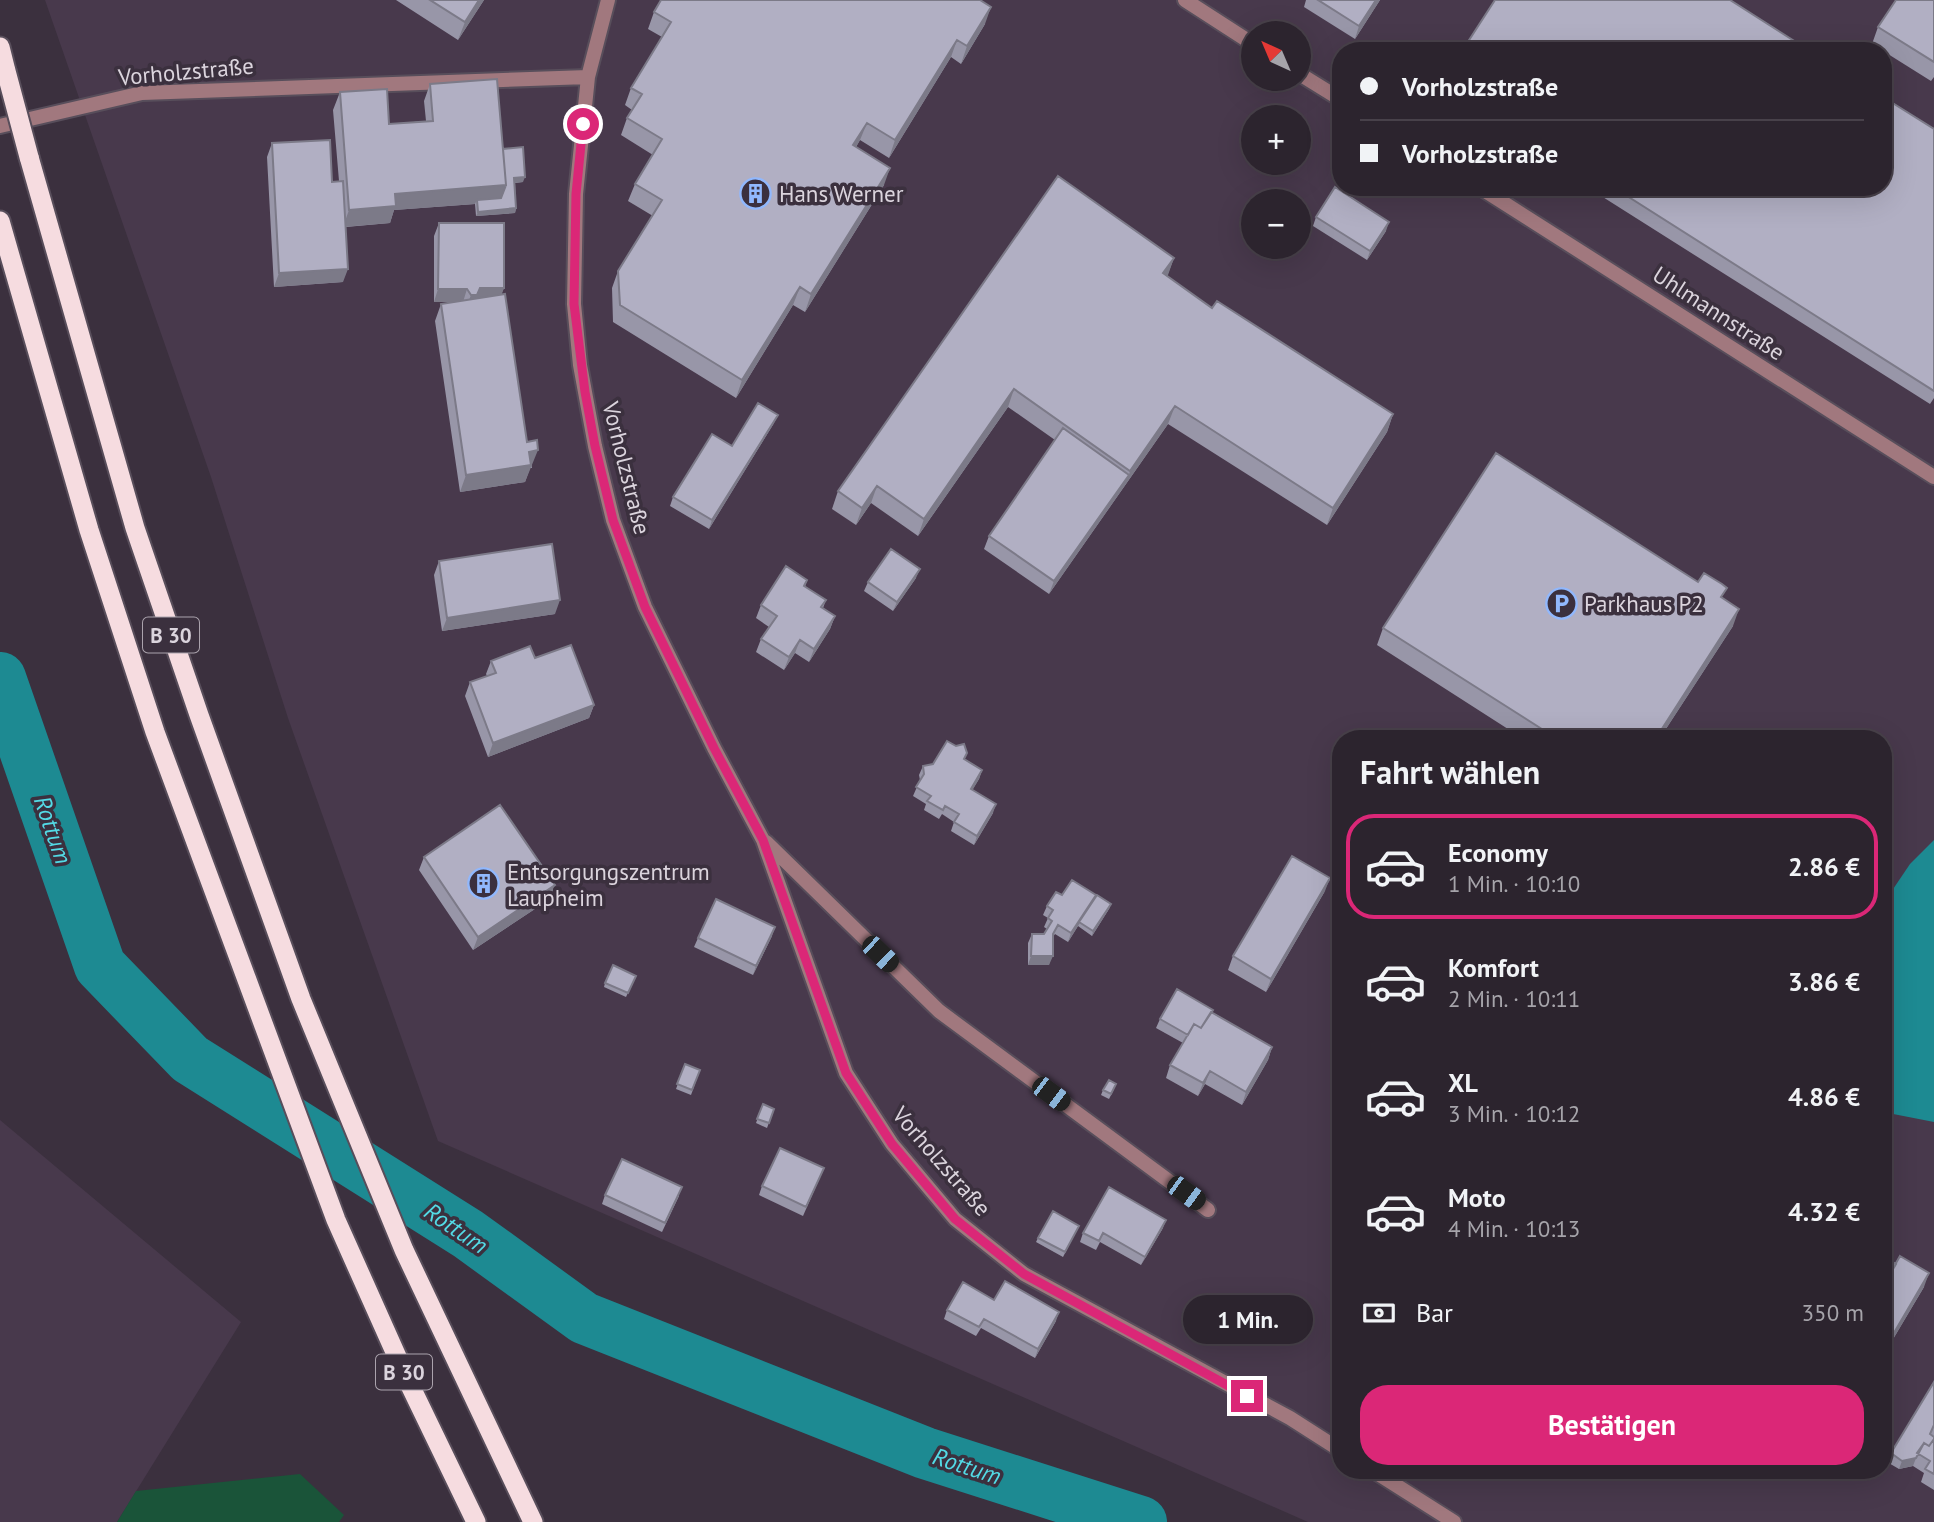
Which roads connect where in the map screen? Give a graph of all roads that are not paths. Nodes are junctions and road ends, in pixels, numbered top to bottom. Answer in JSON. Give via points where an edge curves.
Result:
{"nodes":[{"id":1,"x":608,"y":0,"type":"edge"},
{"id":2,"x":1185,"y":0,"type":"edge"},
{"id":3,"x":1241,"y":36,"type":"edge"},
{"id":4,"x":0,"y":47,"type":"edge"},
{"id":5,"x":588,"y":77,"type":"junction"},
{"id":6,"x":1311,"y":80,"type":"edge"},
{"id":7,"x":1332,"y":94,"type":"edge"},
{"id":8,"x":0,"y":126,"type":"edge"},
{"id":9,"x":1493,"y":196,"type":"edge"},
{"id":10,"x":0,"y":221,"type":"edge"},
{"id":11,"x":1934,"y":477,"type":"edge"},
{"id":12,"x":763,"y":840,"type":"junction"},
{"id":13,"x":1208,"y":1210,"type":"dead end"},
{"id":14,"x":1332,"y":1445,"type":"edge"},
{"id":15,"x":1386,"y":1479,"type":"edge"},
{"id":16,"x":476,"y":1522,"type":"edge"},
{"id":17,"x":533,"y":1522,"type":"edge"},
{"id":18,"x":1454,"y":1522,"type":"edge"}],
"edges":[{"from":1,"to":5,"type":"street","name":"Vorholzstraße"},
{"from":2,"to":3,"type":"street"},
{"from":4,"to":17,"type":"highway","number":"B 30","bridge":true,"via":[[135,528],[301,999],[404,1250]]},
{"from":5,"to":8,"type":"street","name":"Vorholzstraße","via":[[142,93]]},
{"from":5,"to":12,"type":"street","name":"Vorholzstraße","via":[[576,194],[574,304],[595,446],[613,520],[645,607]]},
{"from":6,"to":7,"type":"street"},
{"from":9,"to":11,"type":"street","name":"Uhlmannstraße"},
{"from":10,"to":16,"type":"highway","number":"B 30","via":[[89,530],[155,732],[336,1220]]},
{"from":12,"to":13,"type":"street","name":"Vorholzstraße","via":[[939,1011]]},
{"from":12,"to":14,"type":"street","name":"Vorholzstraße","via":[[846,1073],[892,1144],[955,1219],[1024,1274]]},
{"from":15,"to":18,"type":"street"}]}
